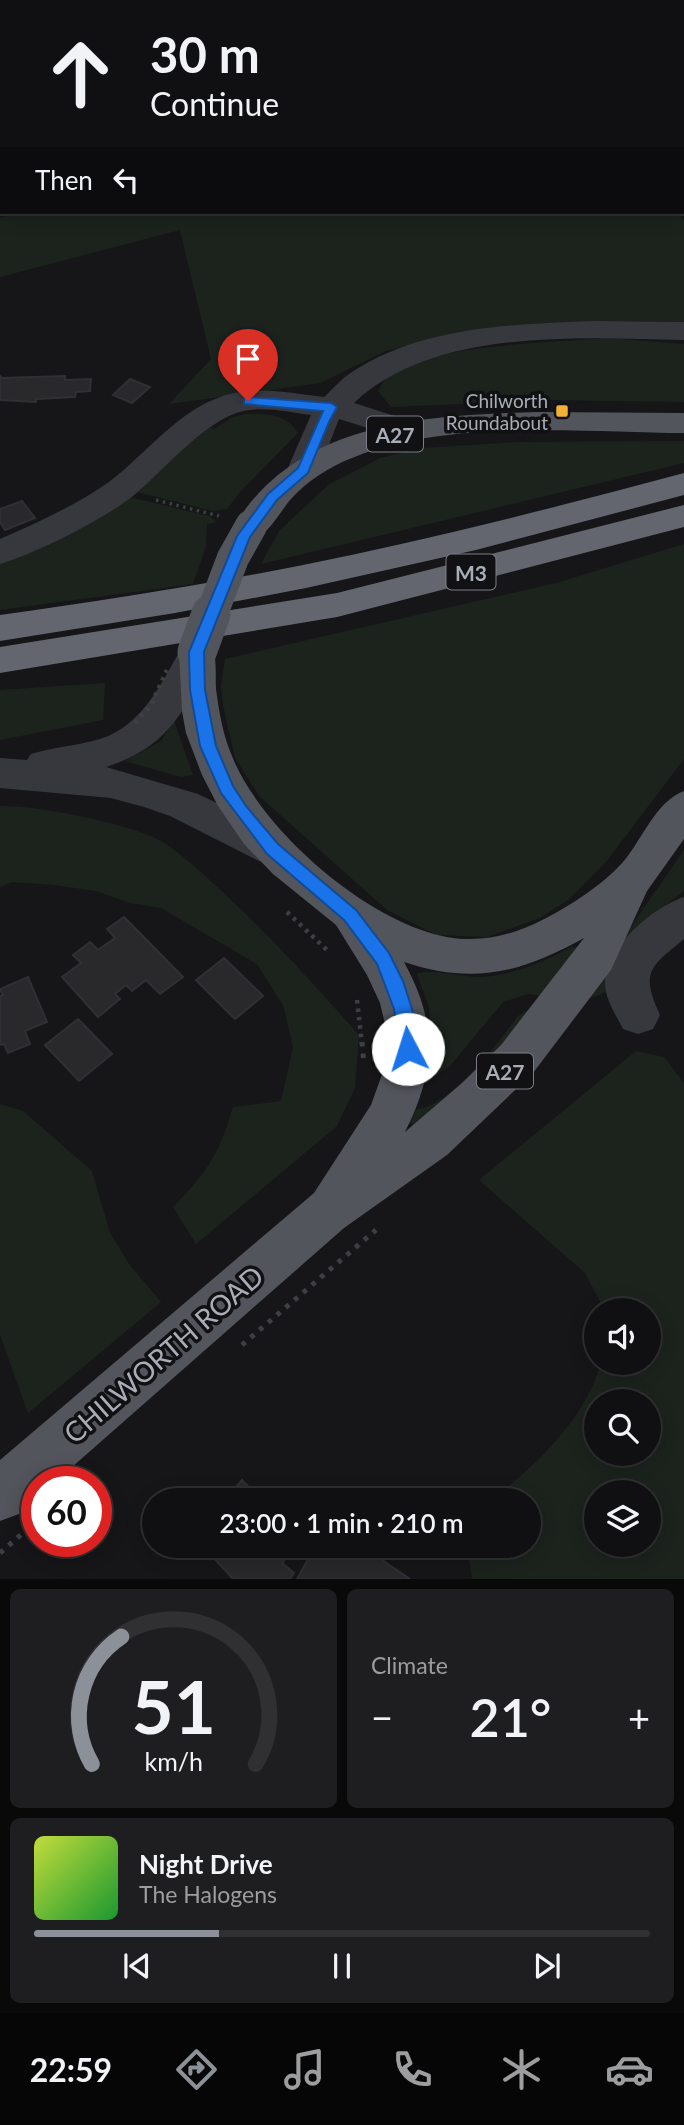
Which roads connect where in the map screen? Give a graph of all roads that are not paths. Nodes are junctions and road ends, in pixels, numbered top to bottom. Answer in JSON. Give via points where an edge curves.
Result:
{"nodes":[{"id":1,"x":684,"y":331,"type":"edge"},
{"id":2,"x":396,"y":359,"type":"junction"},
{"id":3,"x":331,"y":407,"type":"junction"},
{"id":4,"x":375,"y":418,"type":"junction"},
{"id":5,"x":684,"y":423,"type":"edge"},
{"id":6,"x":409,"y":431,"type":"junction"},
{"id":7,"x":303,"y":470,"type":"junction"},
{"id":8,"x":684,"y":484,"type":"edge"},
{"id":9,"x":684,"y":516,"type":"edge"},
{"id":10,"x":0,"y":552,"type":"edge"},
{"id":11,"x":0,"y":628,"type":"edge"},
{"id":12,"x":197,"y":652,"type":"junction"},
{"id":13,"x":0,"y":660,"type":"edge"},
{"id":14,"x":5,"y":773,"type":"edge"},
{"id":15,"x":684,"y":807,"type":"edge"},
{"id":16,"x":272,"y":849,"type":"junction"},
{"id":17,"x":631,"y":882,"type":"junction"},
{"id":18,"x":677,"y":932,"type":"edge"},
{"id":19,"x":341,"y":935,"type":"junction"},
{"id":20,"x":638,"y":1015,"type":"dead end"},
{"id":21,"x":327,"y":1212,"type":"junction"},
{"id":22,"x":14,"y":1512,"type":"edge"}],
"edges":[{"from":1,"to":2,"type":"street","via":[[536,333],[439,346]]},
{"from":2,"to":3,"type":"street","via":[[361,379]]},
{"from":2,"to":4,"type":"street","via":[[377,373],[367,389],[368,407]]},
{"from":3,"to":4,"type":"street"},
{"from":3,"to":7,"type":"street"},
{"from":3,"to":10,"type":"street","via":[[262,400],[223,407],[202,419],[119,490],[48,531]]},
{"from":4,"to":6,"type":"street"},
{"from":5,"to":6,"type":"main road","number":"A27","via":[[493,424]]},
{"from":6,"to":7,"type":"main road","number":"A27","via":[[362,443]]},
{"from":7,"to":12,"type":"main road","number":"A27","bridge":true,"via":[[239,522],[233,558]]},
{"from":8,"to":11,"type":"highway","number":"M3","via":[[349,568]]},
{"from":9,"to":13,"type":"highway","number":"M3","via":[[337,605]]},
{"from":12,"to":14,"type":"street","via":[[148,731],[111,751]]},
{"from":12,"to":16,"type":"main road","number":"A27","via":[[208,746],[227,788]]},
{"from":14,"to":16,"type":"street","via":[[111,783],[145,792],[184,805]]},
{"from":15,"to":17,"type":"main road","number":"A27"},
{"from":16,"to":19,"type":"main road","number":"A27"},
{"from":17,"to":19,"type":"main road","number":"A27","via":[[564,929],[506,954],[442,956],[384,936]]},
{"from":17,"to":21,"type":"main road","name":"CHILWORTH ROAD","number":"A27","via":[[596,957],[517,1059],[431,1140]]},
{"from":18,"to":20,"type":"street","via":[[636,957],[625,978],[627,996]]},
{"from":19,"to":21,"type":"main road","name":"CHILWORTH ROAD","number":"A27","via":[[383,959],[406,1021],[408,1049],[400,1092]]},
{"from":21,"to":22,"type":"main road","name":"CHILWORTH ROAD","number":"A27"}]}
